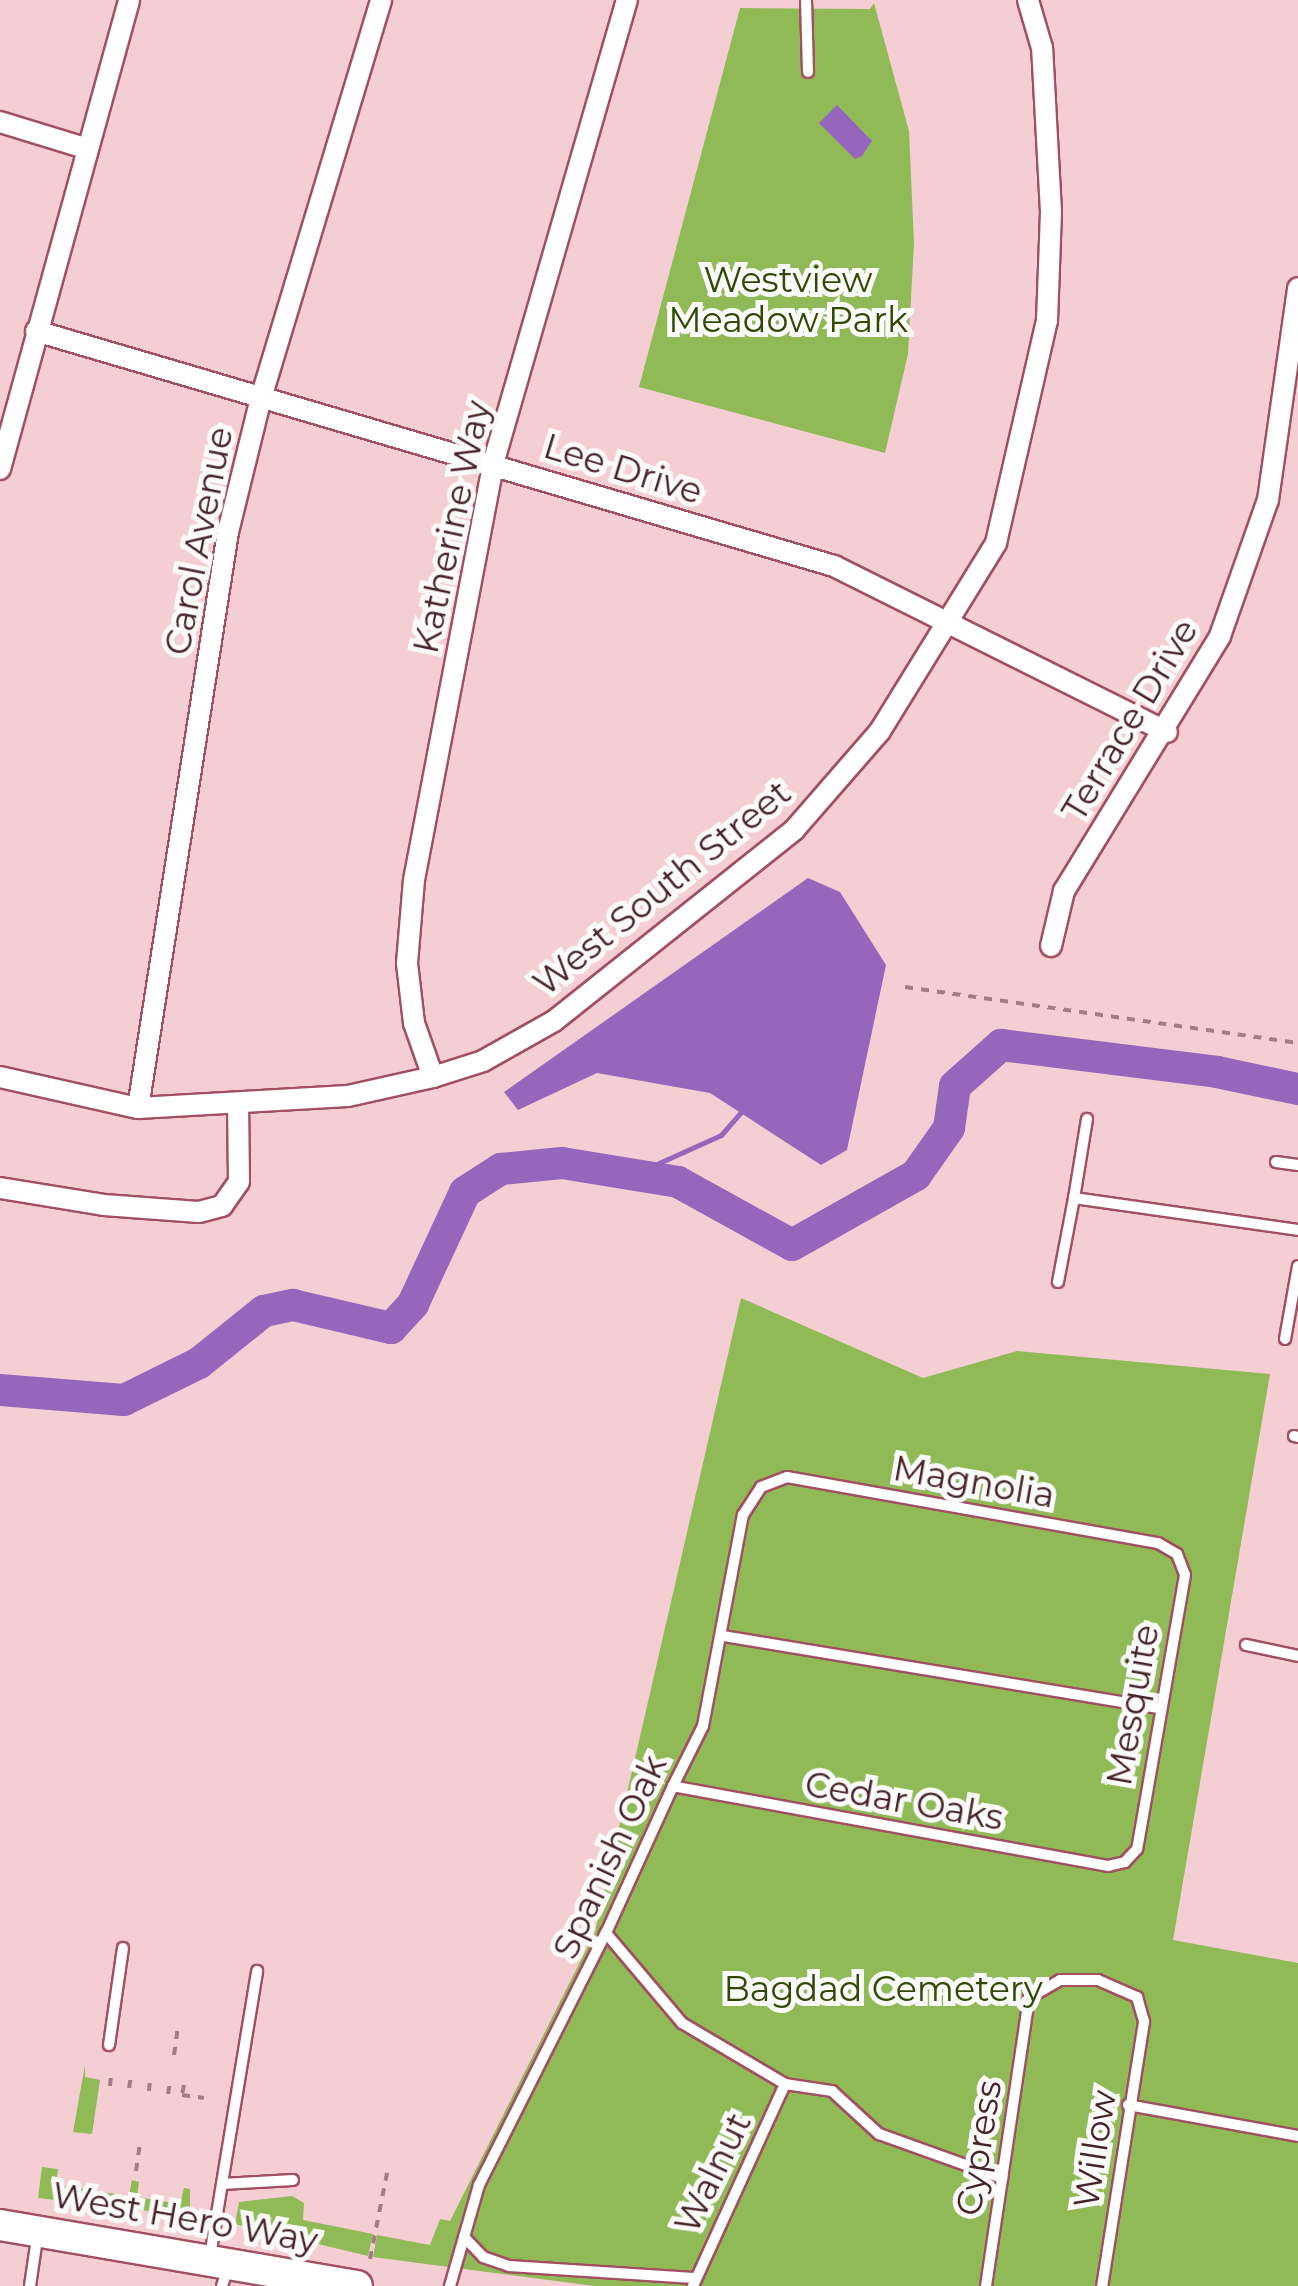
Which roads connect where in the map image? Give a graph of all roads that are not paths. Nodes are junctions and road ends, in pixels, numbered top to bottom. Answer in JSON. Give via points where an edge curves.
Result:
{"nodes":[{"id":1,"x":128,"y":0,"type":"edge"},
{"id":2,"x":381,"y":0,"type":"edge"},
{"id":3,"x":627,"y":0,"type":"edge"},
{"id":4,"x":806,"y":0,"type":"edge"},
{"id":5,"x":1028,"y":0,"type":"edge"},
{"id":6,"x":808,"y":72,"type":"dead end"},
{"id":7,"x":0,"y":122,"type":"edge"},
{"id":8,"x":85,"y":148,"type":"junction"},
{"id":9,"x":1298,"y":288,"type":"edge"},
{"id":10,"x":36,"y":332,"type":"junction"},
{"id":11,"x":261,"y":398,"type":"junction"},
{"id":12,"x":493,"y":464,"type":"junction"},
{"id":13,"x":0,"y":468,"type":"edge"},
{"id":14,"x":952,"y":621,"type":"junction"},
{"id":15,"x":1167,"y":732,"type":"junction"},
{"id":16,"x":1052,"y":946,"type":"dead end"},
{"id":17,"x":0,"y":1077,"type":"edge"},
{"id":18,"x":433,"y":1077,"type":"junction"},
{"id":19,"x":238,"y":1103,"type":"junction"},
{"id":20,"x":138,"y":1108,"type":"junction"},
{"id":21,"x":1088,"y":1118,"type":"dead end"},
{"id":22,"x":1276,"y":1162,"type":"dead end"},
{"id":23,"x":1298,"y":1165,"type":"edge"},
{"id":24,"x":0,"y":1188,"type":"edge"},
{"id":25,"x":1074,"y":1198,"type":"junction"},
{"id":26,"x":1298,"y":1230,"type":"edge"},
{"id":27,"x":1298,"y":1266,"type":"edge"},
{"id":28,"x":1058,"y":1282,"type":"dead end"},
{"id":29,"x":1286,"y":1340,"type":"dead end"},
{"id":30,"x":760,"y":1487,"type":"joint"},
{"id":31,"x":1177,"y":1554,"type":"joint"},
{"id":32,"x":723,"y":1636,"type":"junction"},
{"id":33,"x":1246,"y":1645,"type":"dead end"},
{"id":34,"x":1298,"y":1656,"type":"edge"},
{"id":35,"x":1158,"y":1708,"type":"junction"},
{"id":36,"x":673,"y":1786,"type":"junction"},
{"id":37,"x":1125,"y":1862,"type":"joint"},
{"id":38,"x":606,"y":1933,"type":"junction"},
{"id":39,"x":123,"y":1948,"type":"dead end"},
{"id":40,"x":257,"y":1971,"type":"dead end"},
{"id":41,"x":1144,"y":2022,"type":"joint"},
{"id":42,"x":109,"y":2045,"type":"dead end"},
{"id":43,"x":785,"y":2084,"type":"junction"},
{"id":44,"x":1128,"y":2105,"type":"junction"},
{"id":45,"x":1298,"y":2136,"type":"edge"},
{"id":46,"x":1002,"y":2178,"type":"junction"},
{"id":47,"x":293,"y":2180,"type":"dead end"},
{"id":48,"x":222,"y":2184,"type":"junction"},
{"id":49,"x":0,"y":2225,"type":"edge"},
{"id":50,"x":38,"y":2231,"type":"junction"},
{"id":51,"x":464,"y":2237,"type":"junction"},
{"id":52,"x":221,"y":2268,"type":"edge"},
{"id":53,"x":363,"y":2273,"type":"edge"},
{"id":54,"x":693,"y":2282,"type":"edge"},
{"id":55,"x":30,"y":2286,"type":"edge"},
{"id":56,"x":450,"y":2286,"type":"edge"},
{"id":57,"x":986,"y":2286,"type":"edge"},
{"id":58,"x":1102,"y":2286,"type":"edge"}],
"edges":[{"from":1,"to":8,"type":"street"},
{"from":2,"to":11,"type":"street","name":"Carol Avenue"},
{"from":3,"to":12,"type":"street","name":"Katherine Way"},
{"from":4,"to":6,"type":"lane"},
{"from":5,"to":14,"type":"street","name":"West South Street","via":[[1042,48],[1051,212],[1047,321],[996,542]]},
{"from":7,"to":8,"type":"street"},
{"from":8,"to":10,"type":"street"},
{"from":9,"to":15,"type":"street","name":"Terrace Drive","via":[[1268,500],[1220,636]]},
{"from":10,"to":11,"type":"street","name":"Lee Drive"},
{"from":10,"to":13,"type":"street"},
{"from":11,"to":12,"type":"street","name":"Lee Drive"},
{"from":11,"to":20,"type":"street","name":"Carol Avenue","via":[[228,532]]},
{"from":12,"to":14,"type":"street","name":"Lee Drive","via":[[834,566]]},
{"from":12,"to":18,"type":"street","name":"Katherine Way","via":[[414,880],[407,963],[414,1023]]},
{"from":14,"to":15,"type":"street","name":"Lee Drive"},
{"from":14,"to":18,"type":"street","name":"West South Street","via":[[880,731],[794,830],[554,1021],[483,1061]]},
{"from":15,"to":16,"type":"street","name":"Terrace Drive","via":[[1064,891]]},
{"from":17,"to":20,"type":"street","name":"West South Street"},
{"from":18,"to":19,"type":"street","name":"West South Street","via":[[348,1096]]},
{"from":19,"to":20,"type":"street","name":"West South Street"},
{"from":19,"to":24,"type":"street","via":[[239,1182],[222,1206],[199,1212],[104,1205]]},
{"from":21,"to":25,"type":"lane"},
{"from":22,"to":23,"type":"lane"},
{"from":25,"to":26,"type":"lane"},
{"from":25,"to":28,"type":"lane"},
{"from":27,"to":29,"type":"lane"},
{"from":30,"to":31,"type":"lane","name":"Magnolia","via":[[787,1478],[1158,1543]]},
{"from":30,"to":32,"type":"lane","name":"Spanish Oak","via":[[743,1515]]},
{"from":31,"to":35,"type":"lane","name":"Mesquite","via":[[1185,1575]]},
{"from":32,"to":35,"type":"lane"},
{"from":32,"to":36,"type":"lane","name":"Spanish Oak","via":[[703,1726]]},
{"from":33,"to":34,"type":"lane"},
{"from":35,"to":37,"type":"lane","name":"Mesquite","via":[[1137,1849]]},
{"from":36,"to":37,"type":"lane","name":"Cedar Oaks","via":[[1108,1866]]},
{"from":36,"to":38,"type":"lane","name":"Spanish Oak"},
{"from":38,"to":43,"type":"lane","via":[[682,2023]]},
{"from":38,"to":51,"type":"lane","name":"Spanish Oak","via":[[479,2185]]},
{"from":39,"to":42,"type":"lane"},
{"from":40,"to":48,"type":"lane"},
{"from":41,"to":44,"type":"lane","name":"Willow"},
{"from":41,"to":46,"type":"lane","name":"Cypress","via":[[1137,1997],[1098,1980],[1060,1980],[1029,1998]]},
{"from":43,"to":46,"type":"lane","via":[[832,2091],[879,2134]]},
{"from":43,"to":54,"type":"lane","name":"Walnut"},
{"from":44,"to":45,"type":"lane"},
{"from":44,"to":58,"type":"lane","name":"Willow"},
{"from":46,"to":57,"type":"lane","name":"Cypress"},
{"from":47,"to":48,"type":"lane"},
{"from":48,"to":52,"type":"lane"},
{"from":49,"to":50,"type":"main road","name":"West Hero Way"},
{"from":50,"to":52,"type":"main road","name":"West Hero Way"},
{"from":50,"to":55,"type":"lane"},
{"from":51,"to":54,"type":"lane","via":[[483,2257],[509,2266]]},
{"from":51,"to":56,"type":"lane","name":"Spanish Oak"},
{"from":52,"to":53,"type":"main road","name":"West Hero Way"}]}
